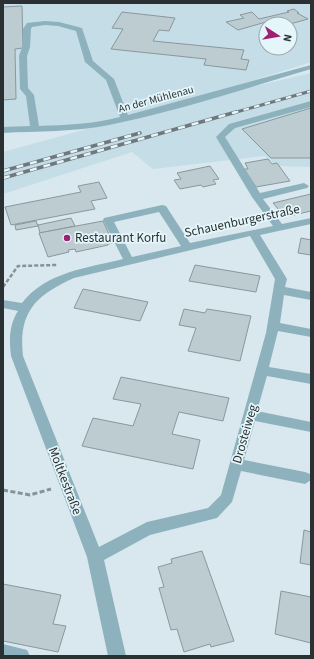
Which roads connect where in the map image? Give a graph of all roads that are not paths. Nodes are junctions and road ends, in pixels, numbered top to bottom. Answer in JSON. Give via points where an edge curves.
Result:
{"nodes":[{"id":1,"x":311,"y":67,"type":"edge"},
{"id":2,"x":311,"y":104,"type":"edge"},
{"id":3,"x":125,"y":118,"type":"junction"},
{"id":4,"x":35,"y":128,"type":"junction"},
{"id":5,"x":3,"y":130,"type":"edge"},
{"id":6,"x":304,"y":186,"type":"dead end"},
{"id":7,"x":257,"y":196,"type":"junction"},
{"id":8,"x":311,"y":221,"type":"edge"},
{"id":9,"x":279,"y":227,"type":"junction"},
{"id":10,"x":253,"y":232,"type":"junction"},
{"id":11,"x":188,"y":247,"type":"junction"},
{"id":12,"x":129,"y":261,"type":"junction"},
{"id":13,"x":279,"y":290,"type":"junction"},
{"id":14,"x":311,"y":296,"type":"edge"},
{"id":15,"x":3,"y":304,"type":"edge"},
{"id":16,"x":25,"y":308,"type":"junction"},
{"id":17,"x":273,"y":326,"type":"junction"},
{"id":18,"x":311,"y":333,"type":"edge"},
{"id":19,"x":262,"y":370,"type":"junction"},
{"id":20,"x":311,"y":379,"type":"edge"},
{"id":21,"x":250,"y":415,"type":"junction"},
{"id":22,"x":311,"y":427,"type":"edge"},
{"id":23,"x":236,"y":464,"type":"junction"},
{"id":24,"x":305,"y":478,"type":"dead end"},
{"id":25,"x":95,"y":557,"type":"junction"},
{"id":26,"x":3,"y":653,"type":"edge"},
{"id":27,"x":21,"y":656,"type":"edge"},
{"id":28,"x":118,"y":656,"type":"edge"}],
"edges":[{"from":1,"to":3,"type":"street","name":"An der Mühlenau"},
{"from":2,"to":7,"type":"street","via":[[232,126],[220,137]]},
{"from":3,"to":4,"type":"street","name":"An der Mühlenau","via":[[74,127]]},
{"from":3,"to":4,"type":"street","via":[[110,79],[89,62],[79,30],[59,24],[35,23],[27,29],[23,56],[24,89],[30,95]]},
{"from":4,"to":5,"type":"street","name":"An der Mühlenau"},
{"from":6,"to":7,"type":"street"},
{"from":7,"to":9,"type":"street"},
{"from":8,"to":9,"type":"street","name":"Schauenburgerstraße"},
{"from":9,"to":10,"type":"street","name":"Schauenburgerstraße"},
{"from":10,"to":11,"type":"street","name":"Schauenburgerstraße"},
{"from":10,"to":13,"type":"street","name":"Drosteiweg","via":[[281,279]]},
{"from":11,"to":12,"type":"street","name":"Schauenburgerstraße"},
{"from":11,"to":12,"type":"street","via":[[162,208],[108,220]]},
{"from":12,"to":16,"type":"street","name":"Schauenburgerstraße","via":[[60,279],[41,291]]},
{"from":13,"to":14,"type":"street"},
{"from":13,"to":17,"type":"street","name":"Drosteiweg"},
{"from":15,"to":16,"type":"street"},
{"from":16,"to":25,"type":"street","name":"Moltkestraße","via":[[16,330],[18,356]]},
{"from":17,"to":18,"type":"street"},
{"from":17,"to":19,"type":"street","name":"Drosteiweg"},
{"from":19,"to":20,"type":"street"},
{"from":19,"to":21,"type":"street","name":"Drosteiweg"},
{"from":21,"to":22,"type":"street"},
{"from":21,"to":23,"type":"street","name":"Drosteiweg"},
{"from":23,"to":24,"type":"street"},
{"from":23,"to":25,"type":"street","name":"Drosteiweg","via":[[227,498],[212,513],[148,529]]},
{"from":25,"to":28,"type":"street","name":"Moltkestraße"},
{"from":26,"to":27,"type":"street"}]}
